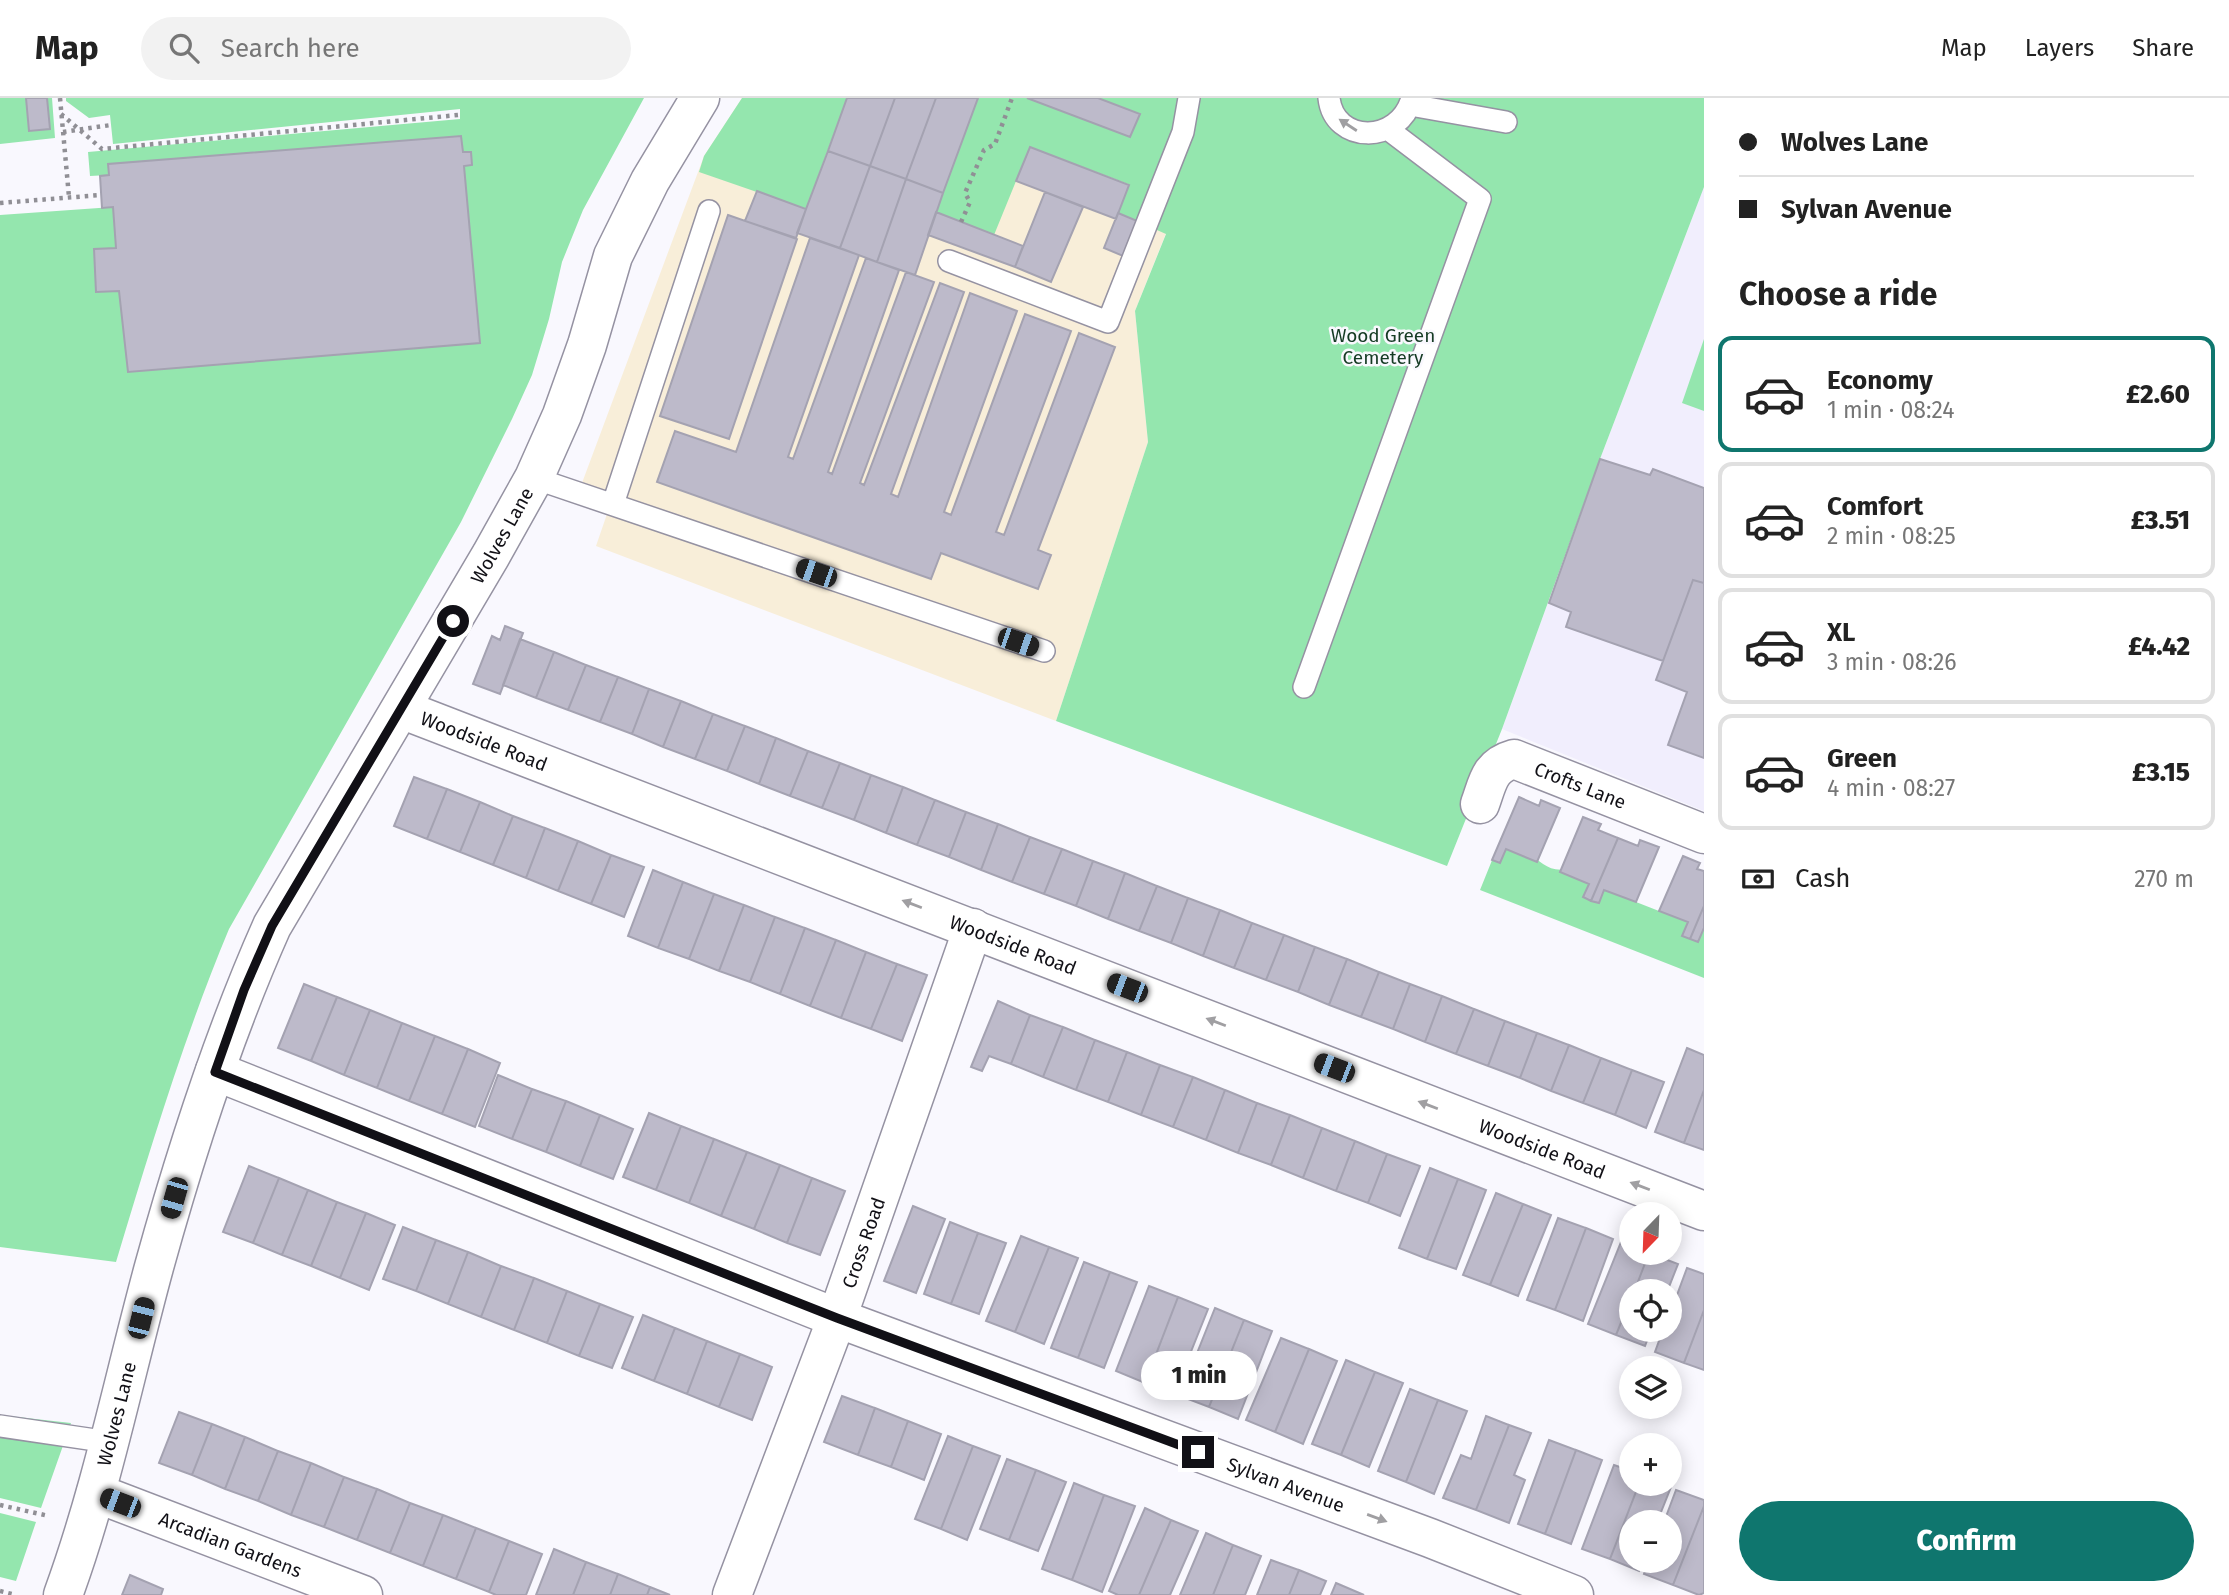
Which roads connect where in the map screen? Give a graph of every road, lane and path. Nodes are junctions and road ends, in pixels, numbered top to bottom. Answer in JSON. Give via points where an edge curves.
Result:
{"nodes":[{"id":1,"x":60,"y":98,"type":"edge"},
{"id":2,"x":700,"y":98,"type":"edge"},
{"id":3,"x":1012,"y":98,"type":"edge"},
{"id":4,"x":1189,"y":98,"type":"edge"},
{"id":5,"x":1329,"y":98,"type":"edge"},
{"id":6,"x":1411,"y":101,"type":"edge"},
{"id":7,"x":61,"y":114,"type":"junction"},
{"id":8,"x":458,"y":115,"type":"dead end"},
{"id":9,"x":1506,"y":122,"type":"dead end"},
{"id":10,"x":111,"y":125,"type":"dead end"},
{"id":11,"x":77,"y":130,"type":"junction"},
{"id":12,"x":1389,"y":130,"type":"junction"},
{"id":13,"x":63,"y":132,"type":"junction"},
{"id":14,"x":101,"y":195,"type":"dead end"},
{"id":15,"x":69,"y":198,"type":"junction"},
{"id":16,"x":0,"y":203,"type":"edge"},
{"id":17,"x":709,"y":211,"type":"dead end"},
{"id":18,"x":961,"y":222,"type":"dead end"},
{"id":19,"x":949,"y":261,"type":"dead end"},
{"id":20,"x":534,"y":478,"type":"junction"},
{"id":21,"x":613,"y":504,"type":"junction"},
{"id":22,"x":1044,"y":651,"type":"dead end"},
{"id":23,"x":1304,"y":687,"type":"dead end"},
{"id":24,"x":401,"y":709,"type":"junction"},
{"id":25,"x":1480,"y":804,"type":"dead end"},
{"id":26,"x":1704,"y":834,"type":"edge"},
{"id":27,"x":973,"y":928,"type":"junction"},
{"id":28,"x":215,"y":1072,"type":"junction"},
{"id":29,"x":1704,"y":1211,"type":"edge"},
{"id":30,"x":837,"y":1318,"type":"junction"},
{"id":31,"x":0,"y":1426,"type":"edge"},
{"id":32,"x":110,"y":1442,"type":"junction"},
{"id":33,"x":0,"y":1504,"type":"edge"},
{"id":34,"x":91,"y":1509,"type":"junction"},
{"id":35,"x":0,"y":1591,"type":"edge"},
{"id":36,"x":16,"y":1595,"type":"edge"},
{"id":37,"x":63,"y":1595,"type":"edge"},
{"id":38,"x":363,"y":1595,"type":"edge"},
{"id":39,"x":732,"y":1595,"type":"edge"},
{"id":40,"x":1574,"y":1595,"type":"edge"}],
"edges":[{"from":1,"to":7,"type":"path"},
{"from":2,"to":20,"type":"street","name":"Wolves Lane","via":[[612,256],[587,345]]},
{"from":3,"to":18,"type":"path","via":[[995,144],[984,150],[965,193],[970,202]]},
{"from":4,"to":19,"type":"lane","via":[[1183,132],[1108,322]]},
{"from":12,"to":5,"type":"lane","one_way":true,"via":[[1360,133],[1347,127],[1336,117]]},
{"from":6,"to":9,"type":"lane"},
{"from":6,"to":12,"type":"lane"},
{"from":7,"to":11,"type":"path"},
{"from":7,"to":13,"type":"path"},
{"from":8,"to":11,"type":"path","via":[[102,149]]},
{"from":10,"to":11,"type":"path"},
{"from":11,"to":13,"type":"path"},
{"from":12,"to":23,"type":"lane","via":[[1480,199]]},
{"from":13,"to":15,"type":"path"},
{"from":14,"to":15,"type":"path"},
{"from":15,"to":16,"type":"path"},
{"from":17,"to":21,"type":"lane"},
{"from":20,"to":21,"type":"lane"},
{"from":20,"to":24,"type":"street","name":"Wolves Lane"},
{"from":21,"to":22,"type":"lane"},
{"from":27,"to":24,"type":"street","name":"Woodside Road","one_way":true},
{"from":24,"to":28,"type":"street","name":"Wolves Lane","via":[[272,926]]},
{"from":25,"to":26,"type":"street","name":"Crofts Lane","via":[[1493,771],[1514,759]]},
{"from":29,"to":27,"type":"street","name":"Woodside Road","one_way":true},
{"from":27,"to":30,"type":"street","name":"Cross Road"},
{"from":28,"to":30,"type":"street","name":"Sylvan Avenue"},
{"from":28,"to":32,"type":"street","name":"Wolves Lane","via":[[154,1269]]},
{"from":30,"to":39,"type":"street","name":"Cross Road"},
{"from":30,"to":40,"type":"street","name":"Sylvan Avenue","one_way":true},
{"from":31,"to":32,"type":"lane"},
{"from":32,"to":34,"type":"street","name":"Wolves Lane"},
{"from":33,"to":34,"type":"path"},
{"from":34,"to":37,"type":"street","name":"Wolves Lane"},
{"from":34,"to":38,"type":"street","name":"Arcadian Gardens"},
{"from":35,"to":36,"type":"path"}]}
